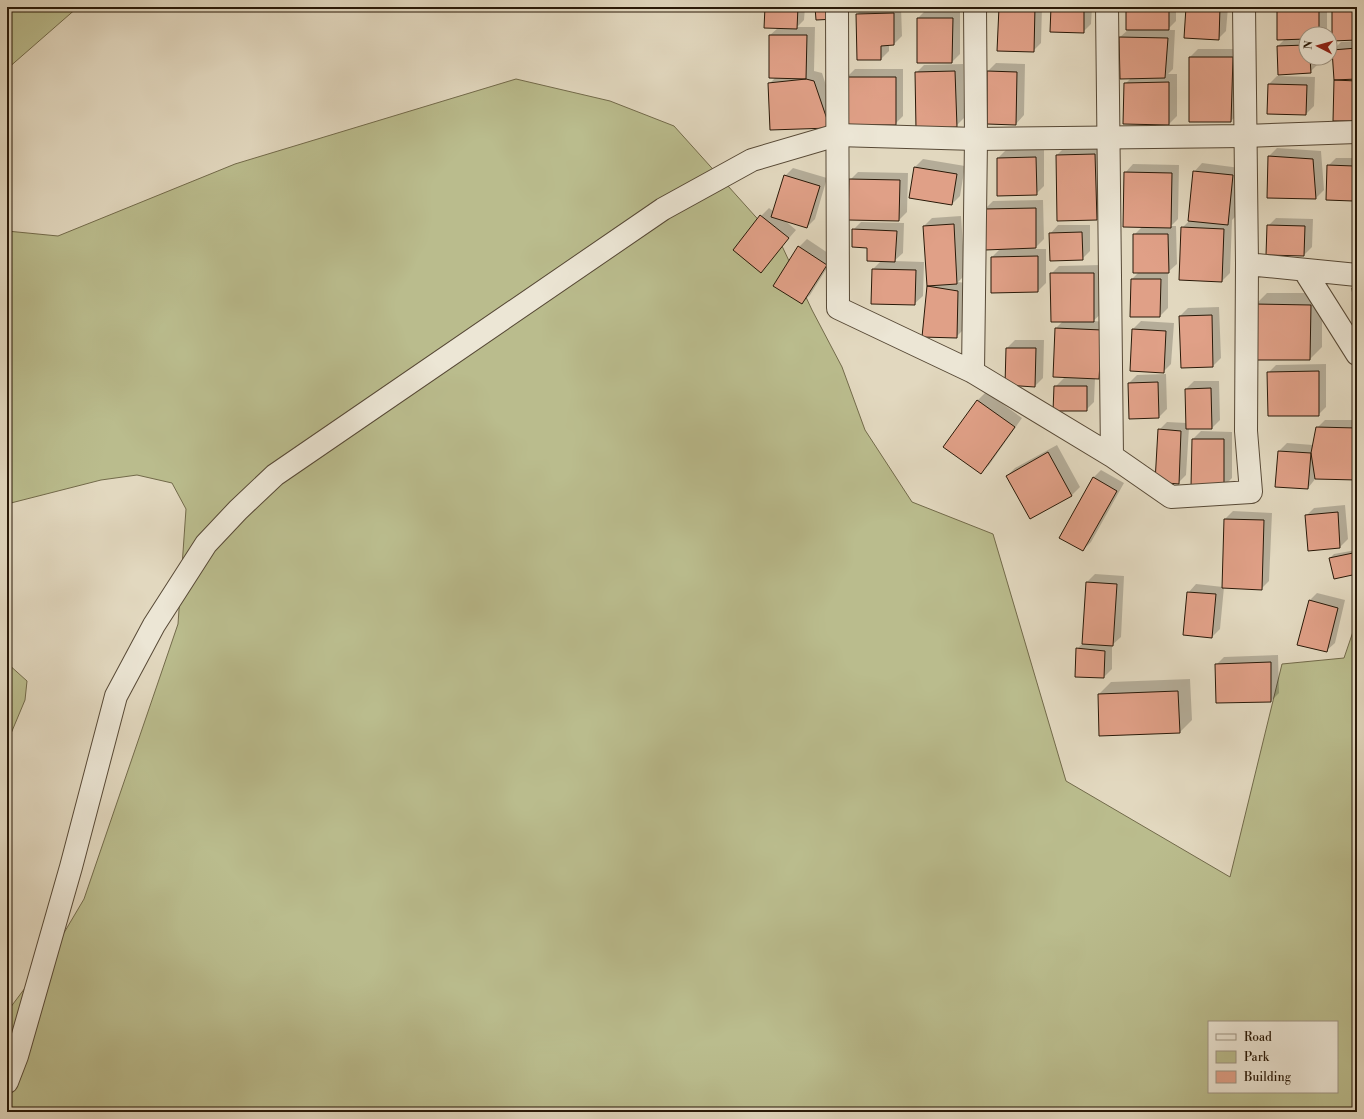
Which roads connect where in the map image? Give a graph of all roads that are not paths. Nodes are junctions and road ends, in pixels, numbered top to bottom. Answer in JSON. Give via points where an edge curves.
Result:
{"nodes":[{"id":1,"x":837,"y":7,"type":"edge"},
{"id":2,"x":975,"y":7,"type":"edge"},
{"id":3,"x":1107,"y":7,"type":"edge"},
{"id":4,"x":1244,"y":7,"type":"edge"},
{"id":5,"x":1357,"y":132,"type":"edge"},
{"id":6,"x":836,"y":135,"type":"junction"},
{"id":7,"x":1245,"y":136,"type":"junction"},
{"id":8,"x":1108,"y":137,"type":"junction"},
{"id":9,"x":976,"y":139,"type":"junction"},
{"id":10,"x":1247,"y":264,"type":"junction"},
{"id":11,"x":1304,"y":270,"type":"junction"},
{"id":12,"x":1357,"y":275,"type":"edge"},
{"id":13,"x":1357,"y":354,"type":"edge"},
{"id":14,"x":973,"y":372,"type":"junction"},
{"id":15,"x":1112,"y":456,"type":"junction"},
{"id":16,"x":7,"y":1082,"type":"edge"}],
"edges":[{"from":1,"to":6,"type":"street"},
{"from":2,"to":9,"type":"street"},
{"from":3,"to":8,"type":"street"},
{"from":4,"to":7,"type":"street"},
{"from":5,"to":7,"type":"street"},
{"from":6,"to":9,"type":"street"},
{"from":6,"to":14,"type":"street","via":[[838,308]]},
{"from":6,"to":16,"type":"street","via":[[752,160],[663,209],[275,475],[206,544],[154,625],[116,696],[71,867],[17,1056]]},
{"from":7,"to":8,"type":"street"},
{"from":7,"to":10,"type":"street"},
{"from":8,"to":9,"type":"street"},
{"from":8,"to":15,"type":"street"},
{"from":9,"to":14,"type":"street"},
{"from":10,"to":11,"type":"street"},
{"from":10,"to":15,"type":"street","via":[[1246,431],[1251,492],[1171,497]]},
{"from":11,"to":12,"type":"street"},
{"from":11,"to":13,"type":"street"},
{"from":14,"to":15,"type":"street"}]}
